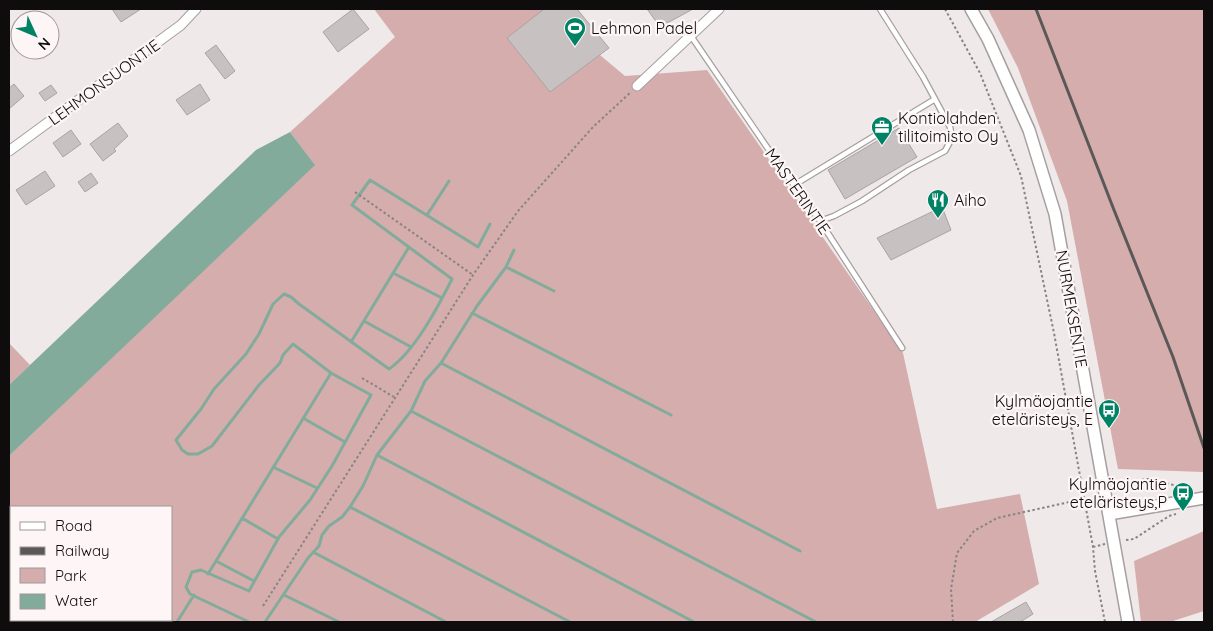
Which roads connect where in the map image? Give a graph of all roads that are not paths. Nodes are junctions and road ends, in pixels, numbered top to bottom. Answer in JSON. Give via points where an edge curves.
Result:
{"nodes":[{"id":1,"x":196,"y":9,"type":"edge"},
{"id":2,"x":719,"y":9,"type":"edge"},
{"id":3,"x":880,"y":9,"type":"edge"},
{"id":4,"x":971,"y":9,"type":"edge"},
{"id":5,"x":691,"y":36,"type":"junction"},
{"id":6,"x":638,"y":86,"type":"road end"},
{"id":7,"x":934,"y":99,"type":"junction"},
{"id":8,"x":9,"y":151,"type":"edge"},
{"id":9,"x":794,"y":185,"type":"junction"},
{"id":10,"x":820,"y":221,"type":"junction"},
{"id":11,"x":902,"y":348,"type":"dead end"},
{"id":12,"x":1204,"y":498,"type":"edge"},
{"id":13,"x":1109,"y":514,"type":"junction"},
{"id":14,"x":1128,"y":622,"type":"edge"}],
"edges":[{"from":1,"to":8,"type":"street","name":"LEHMONSUONTIE","via":[[181,25]]},
{"from":2,"to":5,"type":"street"},
{"from":3,"to":7,"type":"lane"},
{"from":4,"to":13,"type":"street","name":"NURMEKSENTIE","via":[[1029,130],[1054,214]]},
{"from":5,"to":6,"type":"street"},
{"from":5,"to":9,"type":"lane","name":"MASTERINTIE"},
{"from":7,"to":9,"type":"lane"},
{"from":7,"to":10,"type":"lane","via":[[950,127],[952,138],[945,151],[862,202]]},
{"from":9,"to":10,"type":"lane","name":"MASTERINTIE"},
{"from":10,"to":11,"type":"lane","name":"MASTERINTIE"},
{"from":12,"to":13,"type":"street"},
{"from":13,"to":14,"type":"street","name":"NURMEKSENTIE"}]}
